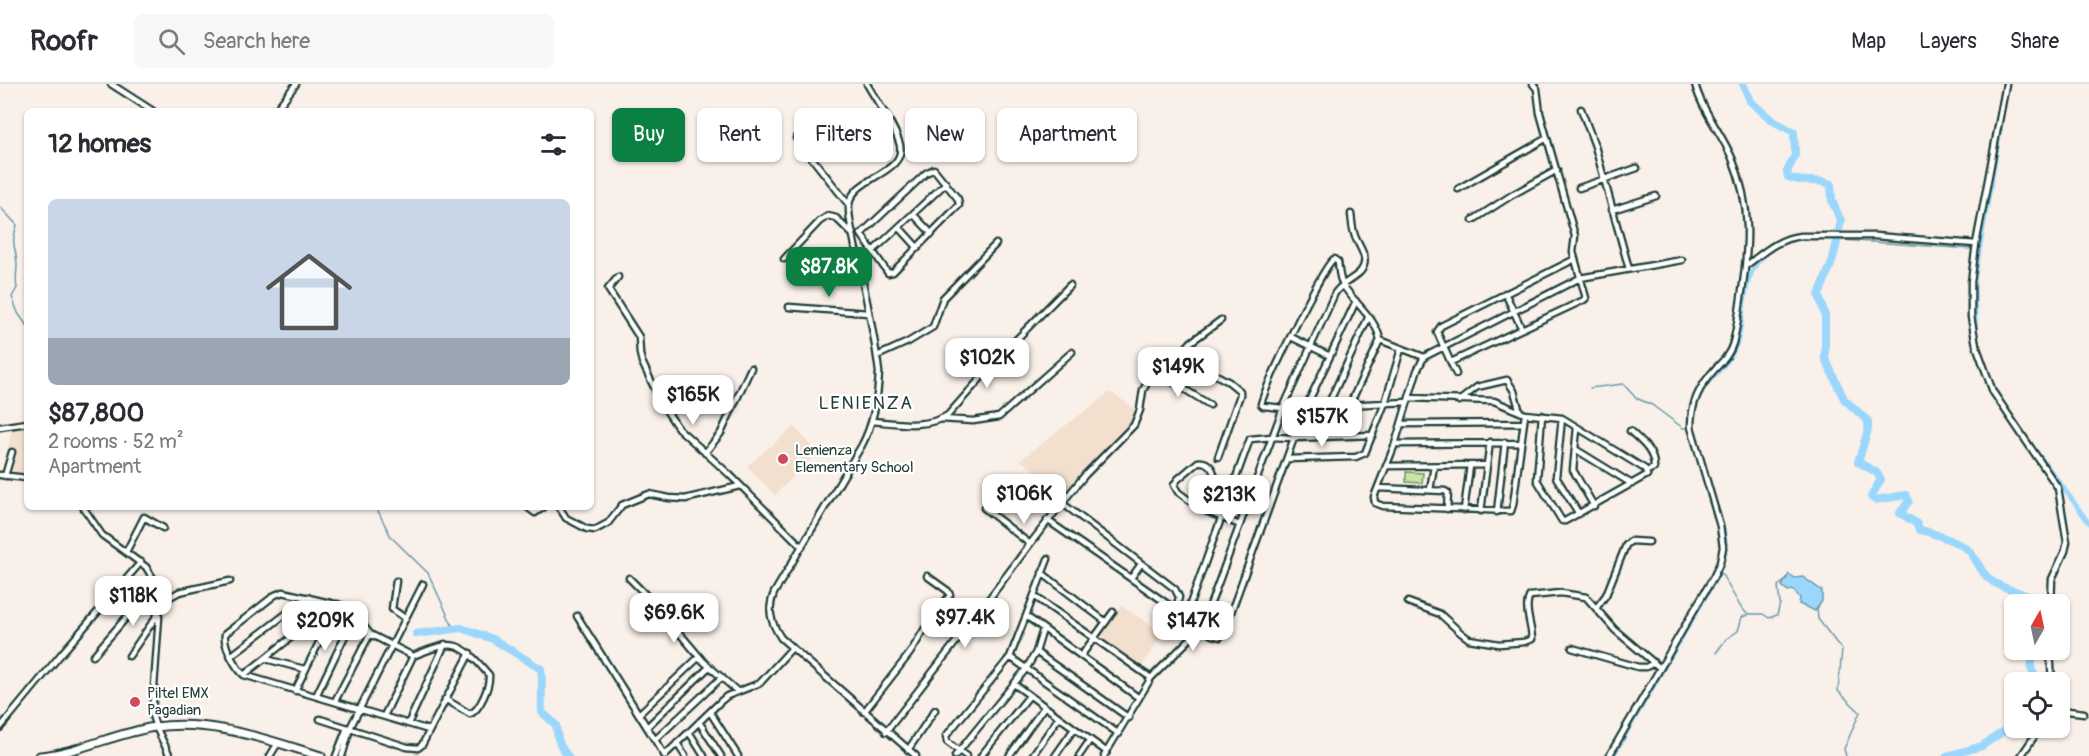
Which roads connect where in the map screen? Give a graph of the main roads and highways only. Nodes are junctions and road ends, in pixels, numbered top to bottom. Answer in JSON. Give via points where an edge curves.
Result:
{"nodes":[{"id":1,"x":40,"y":756,"type":"edge"},
{"id":2,"x":321,"y":756,"type":"edge"}],
"edges":[{"from":1,"to":2,"type":"highway","via":[[156,727],[231,729]]}]}
